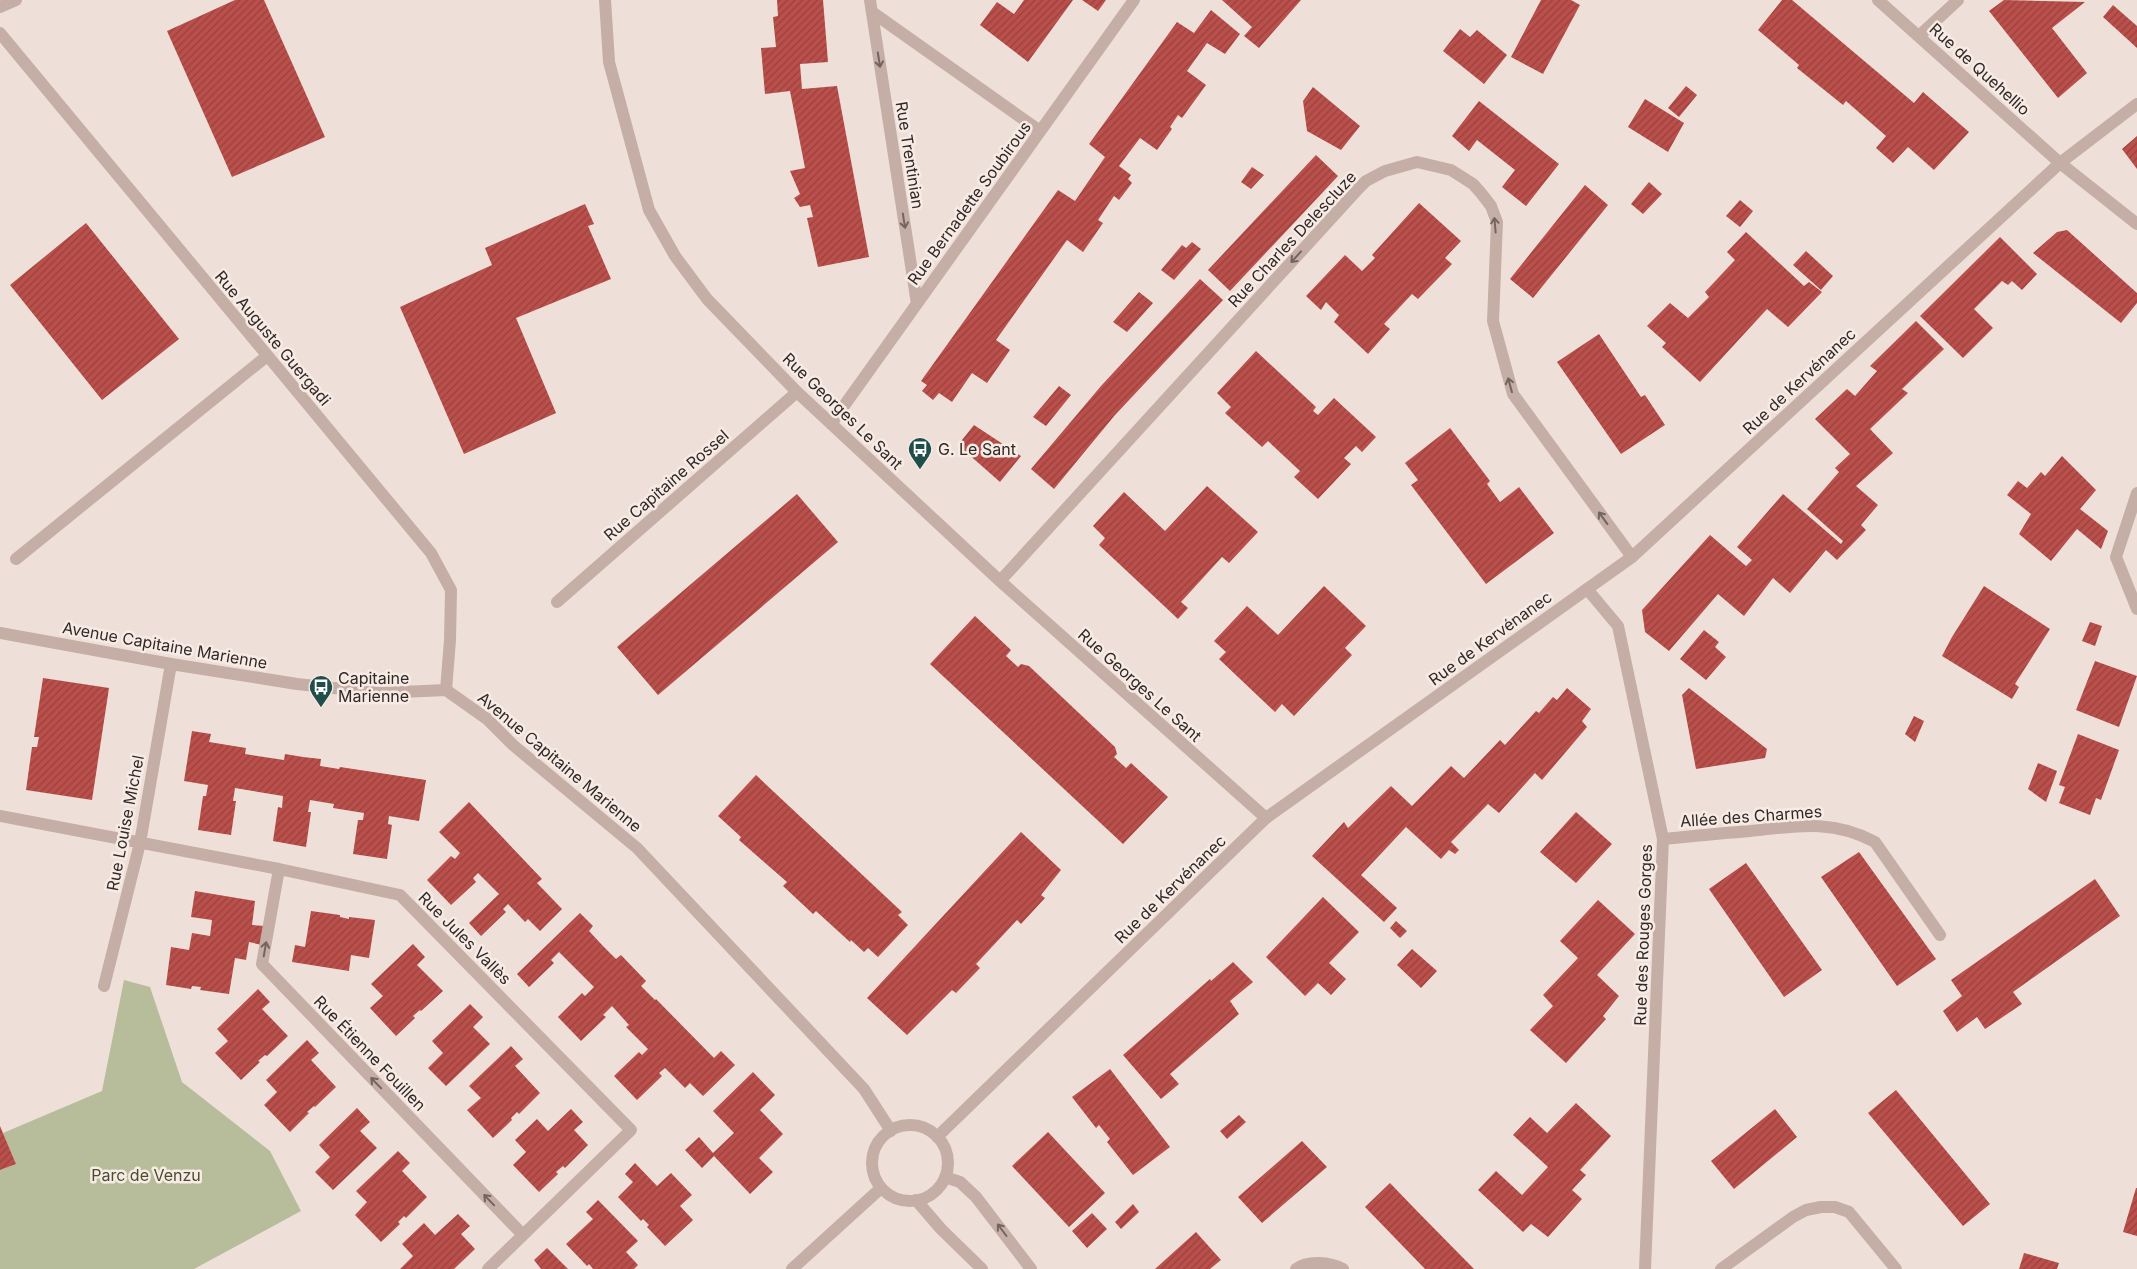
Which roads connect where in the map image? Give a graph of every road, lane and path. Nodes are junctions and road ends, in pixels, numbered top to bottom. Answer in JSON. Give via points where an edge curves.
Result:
{"nodes":[{"id":1,"x":16,"y":0,"type":"edge"},
{"id":2,"x":605,"y":0,"type":"edge"},
{"id":3,"x":1134,"y":0,"type":"edge"},
{"id":4,"x":1878,"y":0,"type":"edge"},
{"id":5,"x":1958,"y":0,"type":"edge"},
{"id":6,"x":871,"y":6,"type":"edge"},
{"id":7,"x":0,"y":7,"type":"edge"},
{"id":8,"x":0,"y":34,"type":"edge"},
{"id":9,"x":1919,"y":36,"type":"junction"},
{"id":10,"x":2137,"y":104,"type":"edge"},
{"id":11,"x":1040,"y":131,"type":"junction"},
{"id":12,"x":2060,"y":163,"type":"junction"},
{"id":13,"x":2137,"y":224,"type":"edge"},
{"id":14,"x":917,"y":304,"type":"junction"},
{"id":15,"x":267,"y":356,"type":"junction"},
{"id":16,"x":797,"y":392,"type":"junction"},
{"id":17,"x":831,"y":424,"type":"junction"},
{"id":18,"x":2137,"y":493,"type":"edge"},
{"id":19,"x":1632,"y":557,"type":"junction"},
{"id":20,"x":16,"y":559,"type":"dead end"},
{"id":21,"x":1000,"y":581,"type":"junction"},
{"id":22,"x":1587,"y":589,"type":"junction"},
{"id":23,"x":557,"y":602,"type":"dead end"},
{"id":24,"x":2137,"y":609,"type":"edge"},
{"id":25,"x":0,"y":633,"type":"edge"},
{"id":26,"x":171,"y":664,"type":"junction"},
{"id":27,"x":446,"y":690,"type":"junction"},
{"id":28,"x":0,"y":816,"type":"edge"},
{"id":29,"x":1266,"y":818,"type":"junction"},
{"id":30,"x":1663,"y":839,"type":"junction"},
{"id":31,"x":140,"y":843,"type":"junction"},
{"id":32,"x":279,"y":869,"type":"junction"},
{"id":33,"x":1940,"y":935,"type":"dead end"},
{"id":34,"x":104,"y":986,"type":"dead end"},
{"id":35,"x":891,"y":1131,"type":"junction"},
{"id":36,"x":937,"y":1137,"type":"junction"},
{"id":37,"x":945,"y":1177,"type":"junction"},
{"id":38,"x":881,"y":1188,"type":"junction"},
{"id":39,"x":916,"y":1200,"type":"junction"},
{"id":40,"x":523,"y":1235,"type":"junction"},
{"id":41,"x":488,"y":1269,"type":"edge"},
{"id":42,"x":792,"y":1269,"type":"edge"},
{"id":43,"x":982,"y":1269,"type":"edge"},
{"id":44,"x":1031,"y":1269,"type":"edge"},
{"id":45,"x":1296,"y":1269,"type":"edge"},
{"id":46,"x":1343,"y":1269,"type":"edge"},
{"id":47,"x":1645,"y":1269,"type":"edge"},
{"id":48,"x":1721,"y":1269,"type":"edge"},
{"id":49,"x":1896,"y":1269,"type":"edge"}],
"edges":[{"from":1,"to":7,"type":"street"},
{"from":2,"to":16,"type":"street","name":"Rue Georges Le Sant","via":[[608,62],[649,210],[675,256],[708,299]]},
{"from":3,"to":11,"type":"street","name":"Rue Bernadette Soubirous"},
{"from":4,"to":9,"type":"street","name":"Rue de Quehellio"},
{"from":5,"to":9,"type":"street"},
{"from":6,"to":11,"type":"street","name":"Rue Trentinian"},
{"from":6,"to":14,"type":"street","name":"Rue Trentinian","one_way":true},
{"from":8,"to":15,"type":"street","name":"Rue Auguste Guergadi"},
{"from":9,"to":12,"type":"street","name":"Rue de Quehellio"},
{"from":10,"to":12,"type":"street","name":"Rue de Kervénanec"},
{"from":11,"to":14,"type":"street","name":"Rue Bernadette Soubirous"},
{"from":12,"to":13,"type":"street","name":"Rue de Quehellio"},
{"from":12,"to":19,"type":"street","name":"Rue de Kervénanec"},
{"from":14,"to":17,"type":"street","name":"Rue Bernadette Soubirous"},
{"from":15,"to":20,"type":"street"},
{"from":15,"to":27,"type":"street","name":"Rue Auguste Guergadi","via":[[430,553],[451,590]]},
{"from":16,"to":17,"type":"street","name":"Rue Georges Le Sant"},
{"from":16,"to":23,"type":"street","name":"Rue Capitaine Rossel"},
{"from":17,"to":21,"type":"street","name":"Rue Georges Le Sant"},
{"from":18,"to":24,"type":"street","via":[[2116,557]]},
{"from":19,"to":21,"type":"street","name":"Rue Charles Delescluze","one_way":true,"via":[[1513,394],[1493,321],[1496,222],[1491,206],[1473,184],[1457,173],[1417,162],[1385,171],[1359,188]]},
{"from":19,"to":22,"type":"street","name":"Rue de Kervénanec"},
{"from":21,"to":29,"type":"street","name":"Rue Georges Le Sant"},
{"from":22,"to":29,"type":"street","name":"Rue de Kervénanec"},
{"from":22,"to":30,"type":"street","name":"Rue des Rouges Gorges","via":[[1618,626]]},
{"from":25,"to":26,"type":"street","name":"Avenue Capitaine Marienne"},
{"from":26,"to":27,"type":"street","name":"Avenue Capitaine Marienne","via":[[379,693]]},
{"from":26,"to":31,"type":"street","name":"Rue Louise Michel"},
{"from":27,"to":35,"type":"street","name":"Avenue Capitaine Marienne","via":[[487,719],[513,745],[637,848],[864,1089]]},
{"from":28,"to":31,"type":"street","name":"Rue Jules Vallès"},
{"from":29,"to":36,"type":"street","name":"Rue de Kervénanec"},
{"from":30,"to":33,"type":"street","name":"Allée des Charmes","via":[[1810,825],[1861,834],[1875,842]]},
{"from":30,"to":47,"type":"street","name":"Rue des Rouges Gorges"},
{"from":31,"to":32,"type":"street","name":"Rue Jules Vallès"},
{"from":31,"to":34,"type":"street","name":"Rue Louise Michel"},
{"from":40,"to":32,"type":"street","name":"Rue Étienne Fouillen","one_way":true,"via":[[262,964]]},
{"from":32,"to":40,"type":"street","name":"Rue Jules Vallès","via":[[400,895],[631,1130]]},
{"from":35,"to":36,"type":"street","via":[[911,1125],[934,1132]]},
{"from":35,"to":38,"type":"street","via":[[880,1140],[874,1152],[874,1177]]},
{"from":36,"to":37,"type":"street","via":[[946,1153]]},
{"from":37,"to":39,"type":"street","via":[[929,1196]]},
{"from":44,"to":37,"type":"street","one_way":true,"via":[[976,1197],[960,1182]]},
{"from":38,"to":39,"type":"street","via":[[891,1196]]},
{"from":38,"to":42,"type":"street"},
{"from":39,"to":43,"type":"street"},
{"from":40,"to":41,"type":"street","name":"Rue Jules Vallès"},
{"from":45,"to":46,"type":"street","via":[[1325,1263]]},
{"from":48,"to":49,"type":"street","via":[[1793,1217],[1806,1210],[1835,1207],[1849,1212]]}]}
